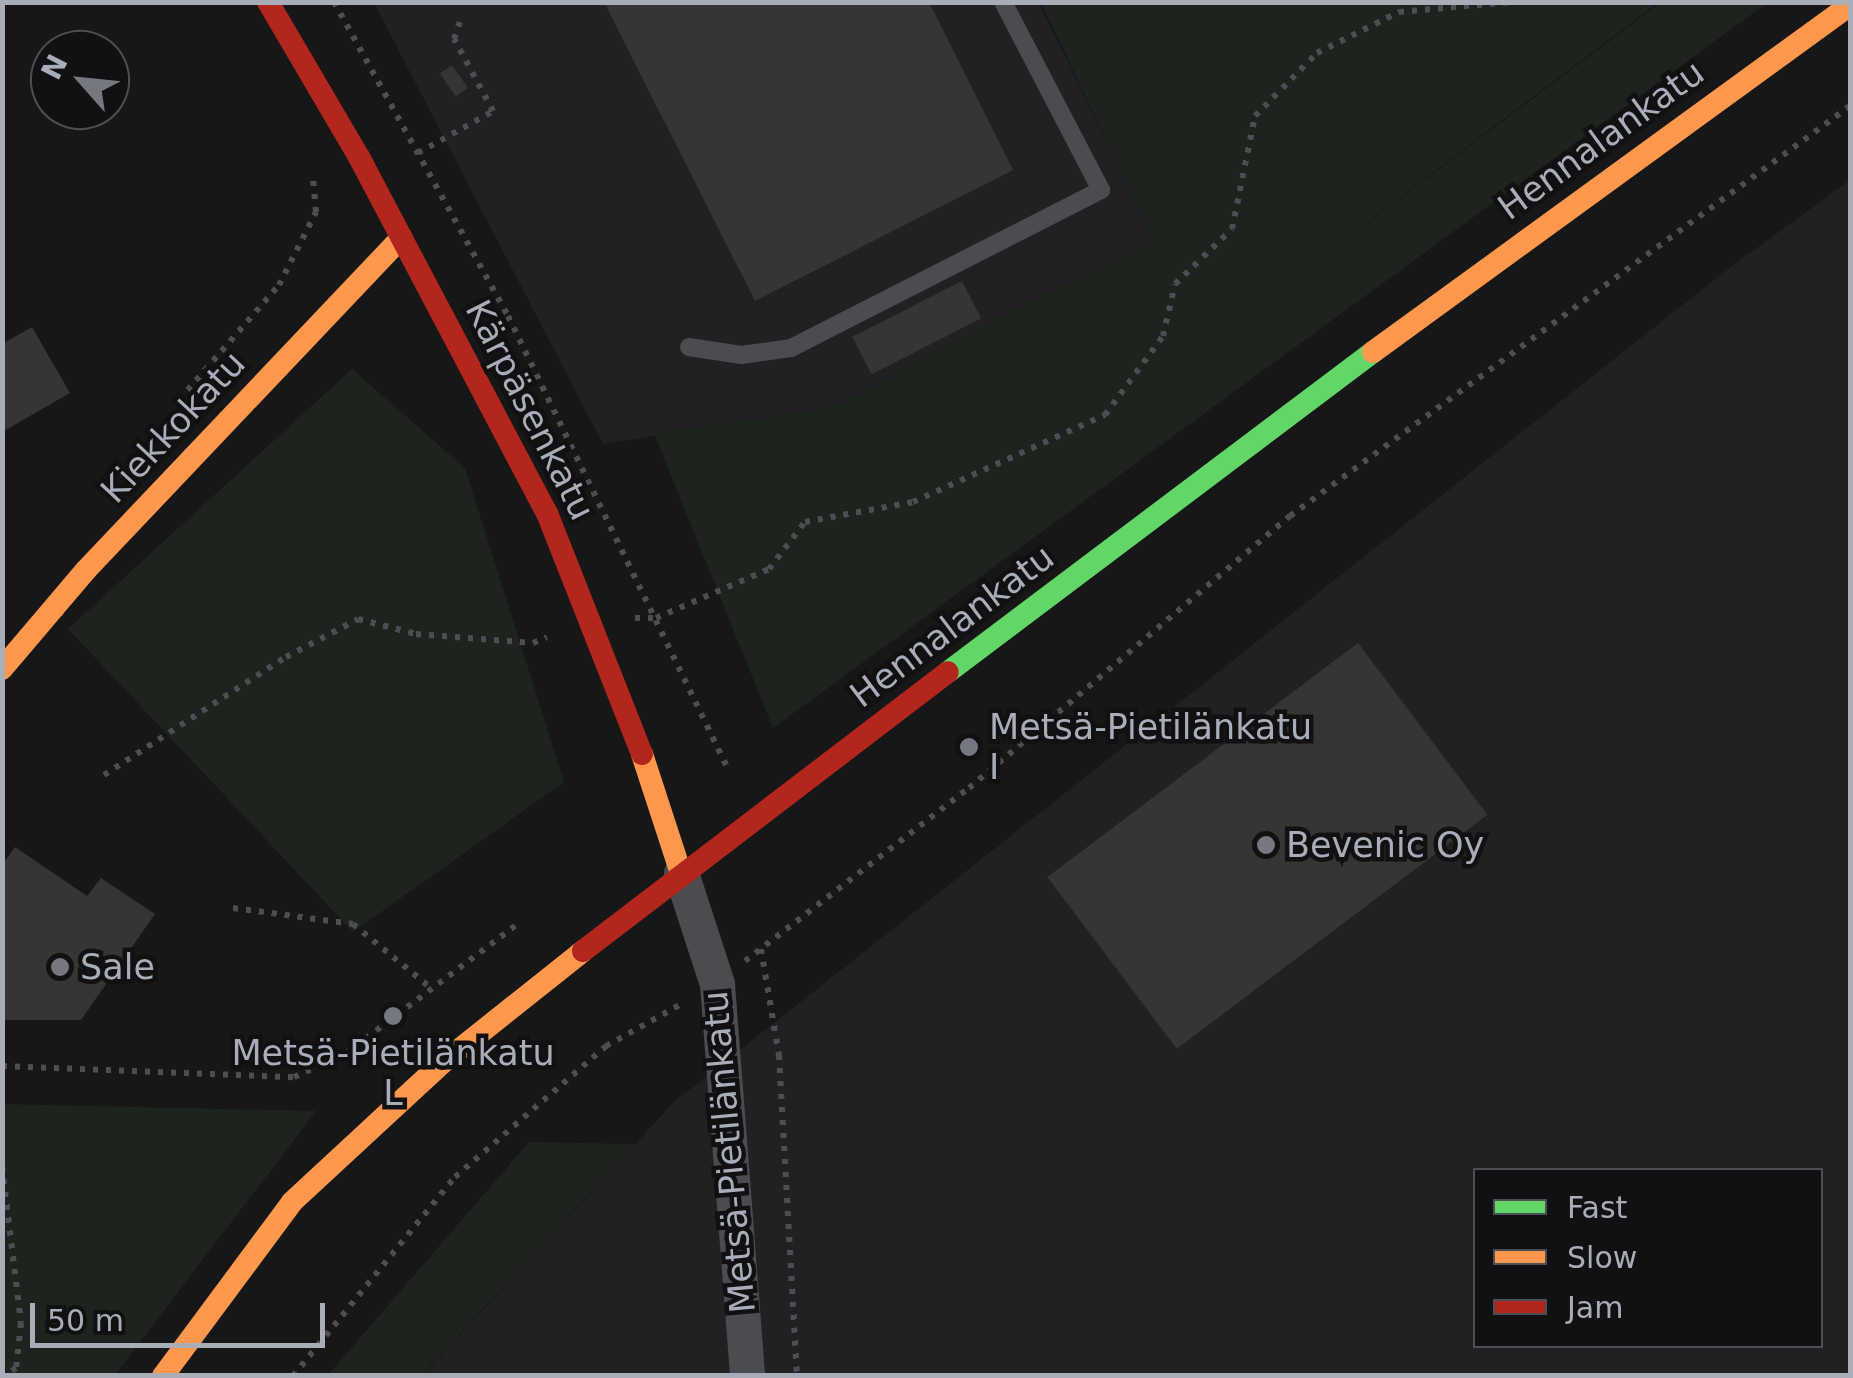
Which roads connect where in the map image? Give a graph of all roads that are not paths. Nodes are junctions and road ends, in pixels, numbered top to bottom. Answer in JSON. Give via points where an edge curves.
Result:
{"nodes":[{"id":1,"x":268,"y":2,"type":"edge"},
{"id":2,"x":1003,"y":2,"type":"edge"},
{"id":3,"x":1850,"y":4,"type":"edge"},
{"id":4,"x":401,"y":238,"type":"junction"},
{"id":5,"x":690,"y":348,"type":"dead end"},
{"id":6,"x":2,"y":670,"type":"edge"},
{"id":7,"x":681,"y":873,"type":"junction"},
{"id":8,"x":163,"y":1376,"type":"edge"},
{"id":9,"x":748,"y":1376,"type":"edge"}],
"edges":[{"from":1,"to":4,"type":"street","name":"Kärpäsenkatu"},
{"from":2,"to":5,"type":"lane","via":[[1101,190],[791,348],[741,355]]},
{"from":3,"to":7,"type":"street","name":"Hennalankatu","via":[[1506,252]]},
{"from":4,"to":6,"type":"street","name":"Kiekkokatu","via":[[86,570]]},
{"from":4,"to":7,"type":"street","name":"Kärpäsenkatu","via":[[547,513]]},
{"from":7,"to":8,"type":"street","name":"Hennalankatu","via":[[440,1064],[292,1202]]},
{"from":7,"to":9,"type":"street","name":"Metsä-Pietilänkatu","via":[[717,984]]}]}
